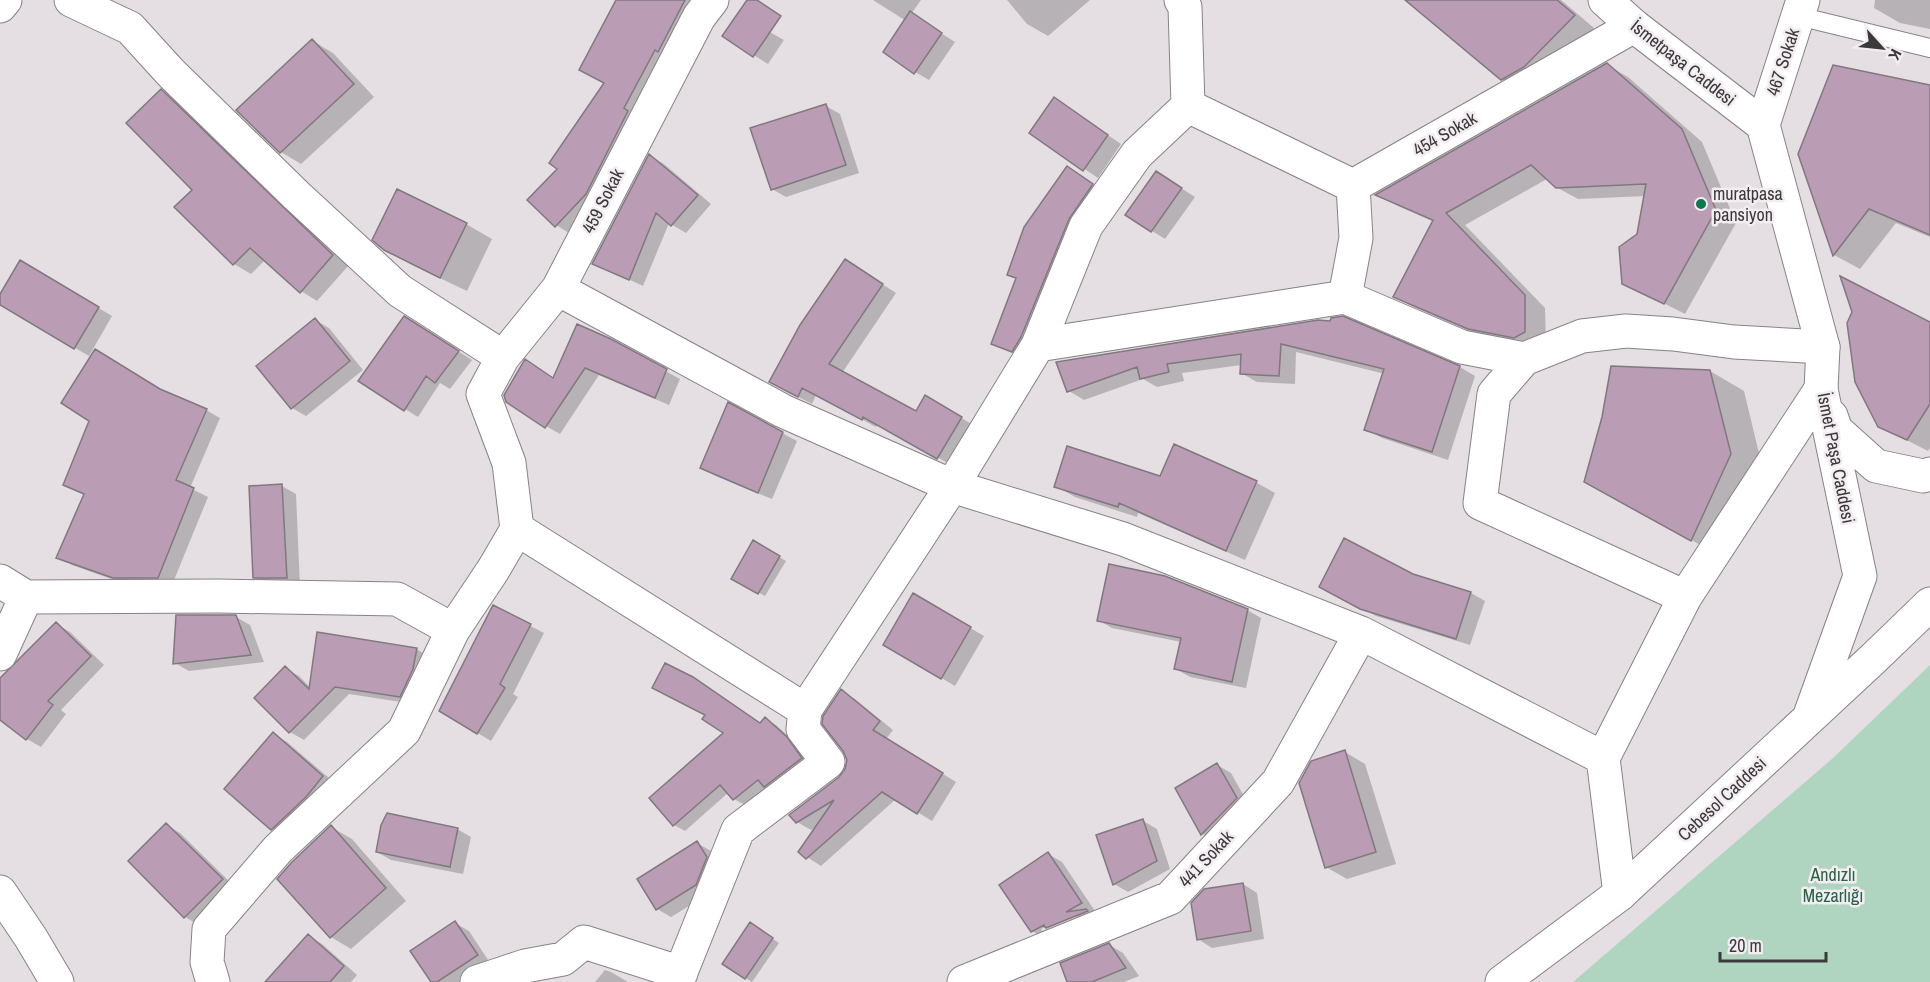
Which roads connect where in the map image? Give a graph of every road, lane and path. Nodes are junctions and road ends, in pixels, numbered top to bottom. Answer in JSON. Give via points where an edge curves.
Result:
{"nodes":[{"id":1,"x":5,"y":0,"type":"edge"},
{"id":2,"x":70,"y":0,"type":"edge"},
{"id":3,"x":712,"y":0,"type":"edge"},
{"id":4,"x":1181,"y":0,"type":"edge"},
{"id":5,"x":1605,"y":0,"type":"edge"},
{"id":6,"x":0,"y":6,"type":"edge"},
{"id":7,"x":1800,"y":8,"type":"edge"},
{"id":8,"x":1634,"y":26,"type":"junction"},
{"id":9,"x":1930,"y":48,"type":"edge"},
{"id":10,"x":1188,"y":106,"type":"junction"},
{"id":11,"x":1763,"y":125,"type":"junction"},
{"id":12,"x":1353,"y":186,"type":"junction"},
{"id":13,"x":558,"y":290,"type":"junction"},
{"id":14,"x":1344,"y":297,"type":"junction"},
{"id":15,"x":1038,"y":345,"type":"junction"},
{"id":16,"x":1823,"y":347,"type":"junction"},
{"id":17,"x":503,"y":357,"type":"junction"},
{"id":18,"x":1524,"y":359,"type":"junction"},
{"id":19,"x":1821,"y":388,"type":"junction"},
{"id":20,"x":1930,"y":474,"type":"edge"},
{"id":21,"x":952,"y":486,"type":"junction"},
{"id":22,"x":517,"y":529,"type":"junction"},
{"id":23,"x":13,"y":589,"type":"edge"},
{"id":24,"x":1685,"y":597,"type":"junction"},
{"id":25,"x":1930,"y":604,"type":"edge"},
{"id":26,"x":453,"y":630,"type":"junction"},
{"id":27,"x":1361,"y":633,"type":"junction"},
{"id":28,"x":0,"y":654,"type":"edge"},
{"id":29,"x":805,"y":710,"type":"junction"},
{"id":30,"x":1809,"y":718,"type":"junction"},
{"id":31,"x":1603,"y":758,"type":"junction"},
{"id":32,"x":0,"y":892,"type":"edge"},
{"id":33,"x":1620,"y":894,"type":"junction"},
{"id":34,"x":679,"y":978,"type":"edge"},
{"id":35,"x":970,"y":981,"type":"edge"},
{"id":36,"x":57,"y":982,"type":"edge"},
{"id":37,"x":213,"y":982,"type":"edge"},
{"id":38,"x":477,"y":982,"type":"edge"},
{"id":39,"x":1502,"y":982,"type":"edge"}],
"edges":[{"from":1,"to":6,"type":"street"},
{"from":2,"to":17,"type":"street","via":[[130,28],[279,179],[400,291]]},
{"from":3,"to":13,"type":"street","name":"459 Sokak","via":[[699,17]]},
{"from":4,"to":10,"type":"street","via":[[1185,7]]},
{"from":5,"to":8,"type":"street","name":"İsmetpaşa Caddesi"},
{"from":7,"to":9,"type":"lane"},
{"from":7,"to":11,"type":"street","name":"467 Sokak"},
{"from":8,"to":11,"type":"street","name":"İsmetpaşa Caddesi"},
{"from":8,"to":12,"type":"street","name":"454 Sokak"},
{"from":10,"to":12,"type":"street"},
{"from":10,"to":15,"type":"street","via":[[1137,154],[1086,226]]},
{"from":11,"to":16,"type":"street","name":"İsmet Paşa Caddesi"},
{"from":12,"to":14,"type":"street","via":[[1356,238]]},
{"from":13,"to":17,"type":"street","name":"459 Sokak"},
{"from":13,"to":21,"type":"street","via":[[783,411]]},
{"from":14,"to":15,"type":"street"},
{"from":14,"to":18,"type":"street","via":[[1462,347]]},
{"from":15,"to":21,"type":"street"},
{"from":16,"to":18,"type":"street","via":[[1626,331],[1582,336]]},
{"from":16,"to":19,"type":"street","name":"İsmet Paşa Caddesi"},
{"from":17,"to":22,"type":"street","name":"459 Sokak","via":[[483,394],[509,463]]},
{"from":18,"to":24,"type":"street","via":[[1494,394],[1480,502]]},
{"from":19,"to":20,"type":"street","via":[[1836,430],[1876,466],[1923,476]]},
{"from":19,"to":24,"type":"street"},
{"from":19,"to":30,"type":"street","name":"İsmet Paşa Caddesi","via":[[1860,576]]},
{"from":21,"to":27,"type":"street","via":[[1123,539]]},
{"from":21,"to":29,"type":"street"},
{"from":22,"to":26,"type":"street"},
{"from":22,"to":29,"type":"street"},
{"from":23,"to":26,"type":"street","via":[[397,599]]},
{"from":23,"to":28,"type":"street"},
{"from":24,"to":31,"type":"street"},
{"from":25,"to":30,"type":"street","name":"Cebesol Caddesi"},
{"from":26,"to":37,"type":"street","via":[[404,731],[278,849],[209,930],[207,962]]},
{"from":27,"to":31,"type":"street"},
{"from":27,"to":35,"type":"street","name":"441 Sokak","via":[[1278,782],[1170,898]]},
{"from":29,"to":34,"type":"street","via":[[803,729],[828,762],[738,830]]},
{"from":30,"to":33,"type":"street","name":"Cebesol Caddesi"},
{"from":31,"to":33,"type":"street"},
{"from":32,"to":36,"type":"street"},
{"from":33,"to":39,"type":"street","name":"Cebesol Caddesi"},
{"from":34,"to":38,"type":"street","via":[[584,942],[563,959],[525,966]]}]}
